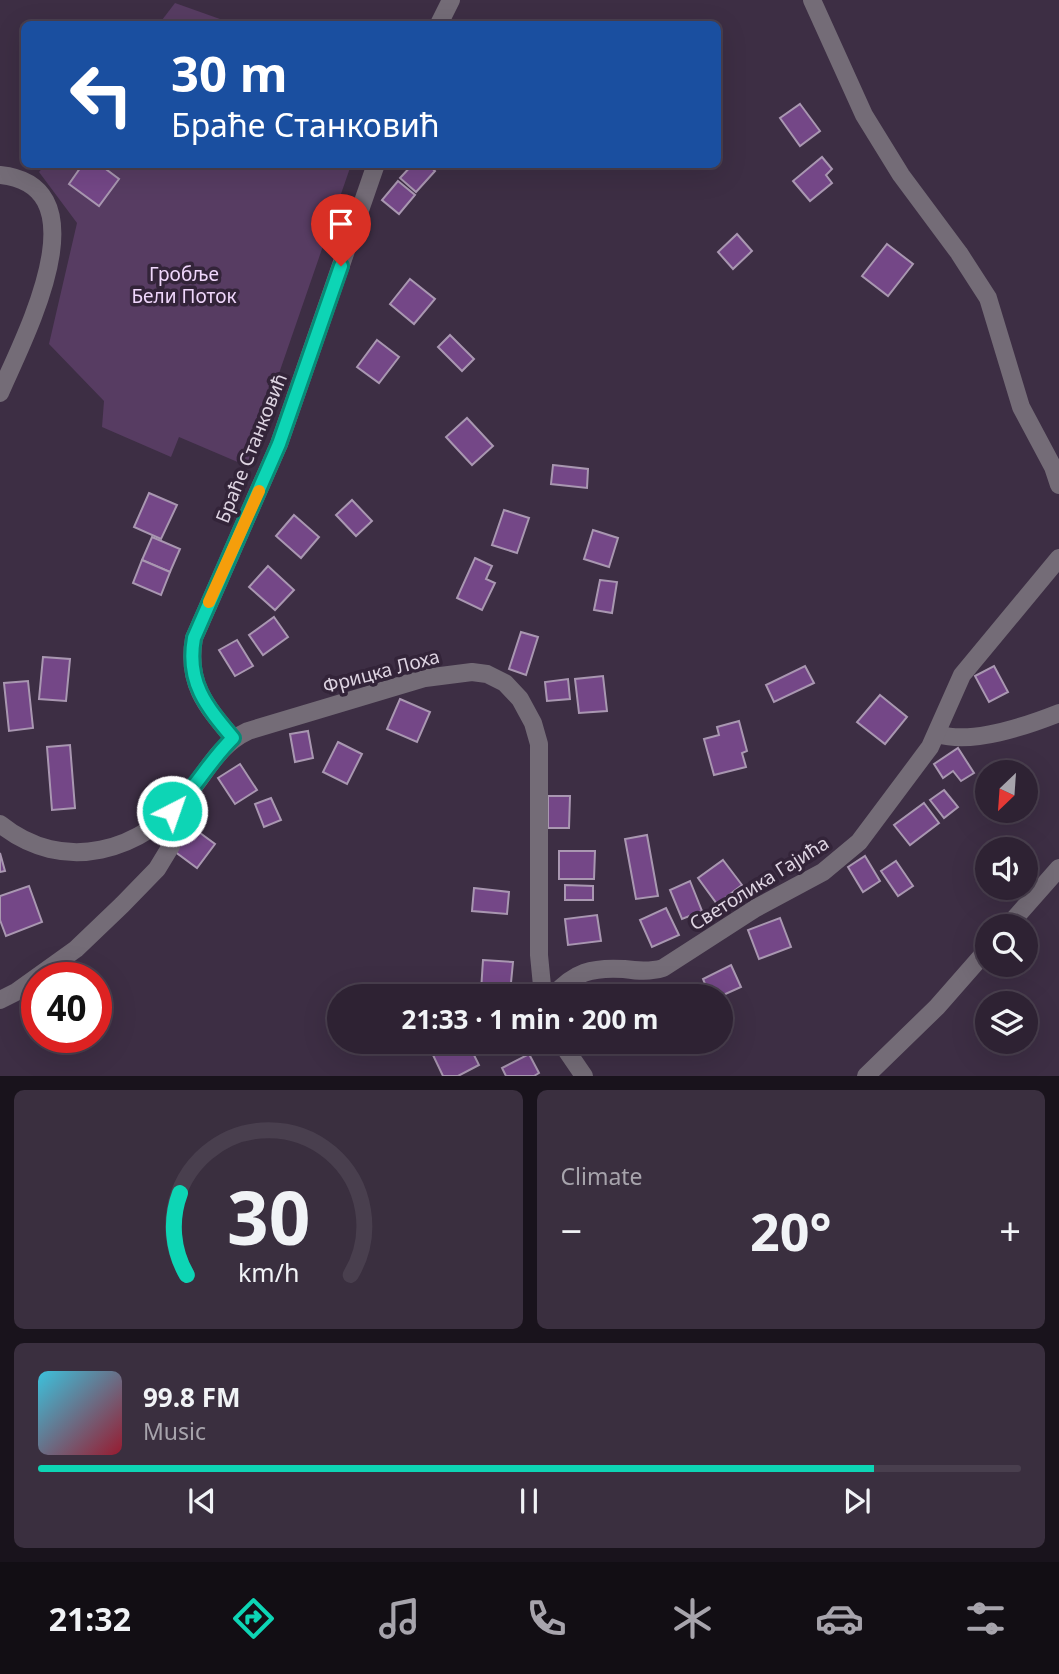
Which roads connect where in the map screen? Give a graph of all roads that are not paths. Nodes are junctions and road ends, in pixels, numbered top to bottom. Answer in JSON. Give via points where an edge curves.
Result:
{"nodes":[{"id":1,"x":451,"y":0,"type":"edge"},
{"id":2,"x":812,"y":0,"type":"edge"},
{"id":3,"x":440,"y":21,"type":"edge"},
{"id":4,"x":375,"y":168,"type":"edge"},
{"id":5,"x":0,"y":175,"type":"edge"},
{"id":6,"x":0,"y":393,"type":"edge"},
{"id":7,"x":1056,"y":466,"type":"edge"},
{"id":8,"x":1059,"y":485,"type":"edge"},
{"id":9,"x":1059,"y":558,"type":"edge"},
{"id":10,"x":1059,"y":713,"type":"edge"},
{"id":11,"x":938,"y":734,"type":"junction"},
{"id":12,"x":233,"y":738,"type":"junction"},
{"id":13,"x":172,"y":811,"type":"junction"},
{"id":14,"x":0,"y":824,"type":"edge"},
{"id":15,"x":1059,"y":868,"type":"edge"},
{"id":16,"x":1019,"y":914,"type":"edge"},
{"id":17,"x":975,"y":964,"type":"edge"},
{"id":18,"x":542,"y":984,"type":"edge"},
{"id":19,"x":564,"y":984,"type":"edge"},
{"id":20,"x":0,"y":1000,"type":"edge"},
{"id":21,"x":570,"y":1054,"type":"edge"},
{"id":22,"x":584,"y":1076,"type":"edge"},
{"id":23,"x":866,"y":1076,"type":"edge"}],
"edges":[{"from":1,"to":3,"type":"street"},
{"from":2,"to":7,"type":"street","via":[[864,115],[988,298],[1021,407]]},
{"from":4,"to":12,"type":"street","name":"Браће Станковић","via":[[279,444],[194,638],[192,666],[197,685],[204,702]]},
{"from":5,"to":6,"type":"street","via":[[27,183],[42,196],[54,230],[48,271]]},
{"from":7,"to":8,"type":"street"},
{"from":9,"to":11,"type":"street","name":"Светолика Гајића","via":[[962,676]]},
{"from":10,"to":11,"type":"street","via":[[974,736]]},
{"from":11,"to":19,"type":"street","name":"Светолика Гајића","via":[[867,832],[833,865],[663,968],[579,974]]},
{"from":12,"to":13,"type":"street","name":"Фрицка Лоха"},
{"from":12,"to":18,"type":"street","name":"Фрицка Лоха","via":[[425,678],[472,673],[505,683],[533,723],[539,744]]},
{"from":13,"to":14,"type":"street","name":"Фрицка Лоха","via":[[131,841],[88,852],[36,845]]},
{"from":13,"to":20,"type":"street","via":[[179,823],[157,869],[76,949]]},
{"from":15,"to":16,"type":"street"},
{"from":17,"to":23,"type":"street"},
{"from":21,"to":22,"type":"street"}]}
